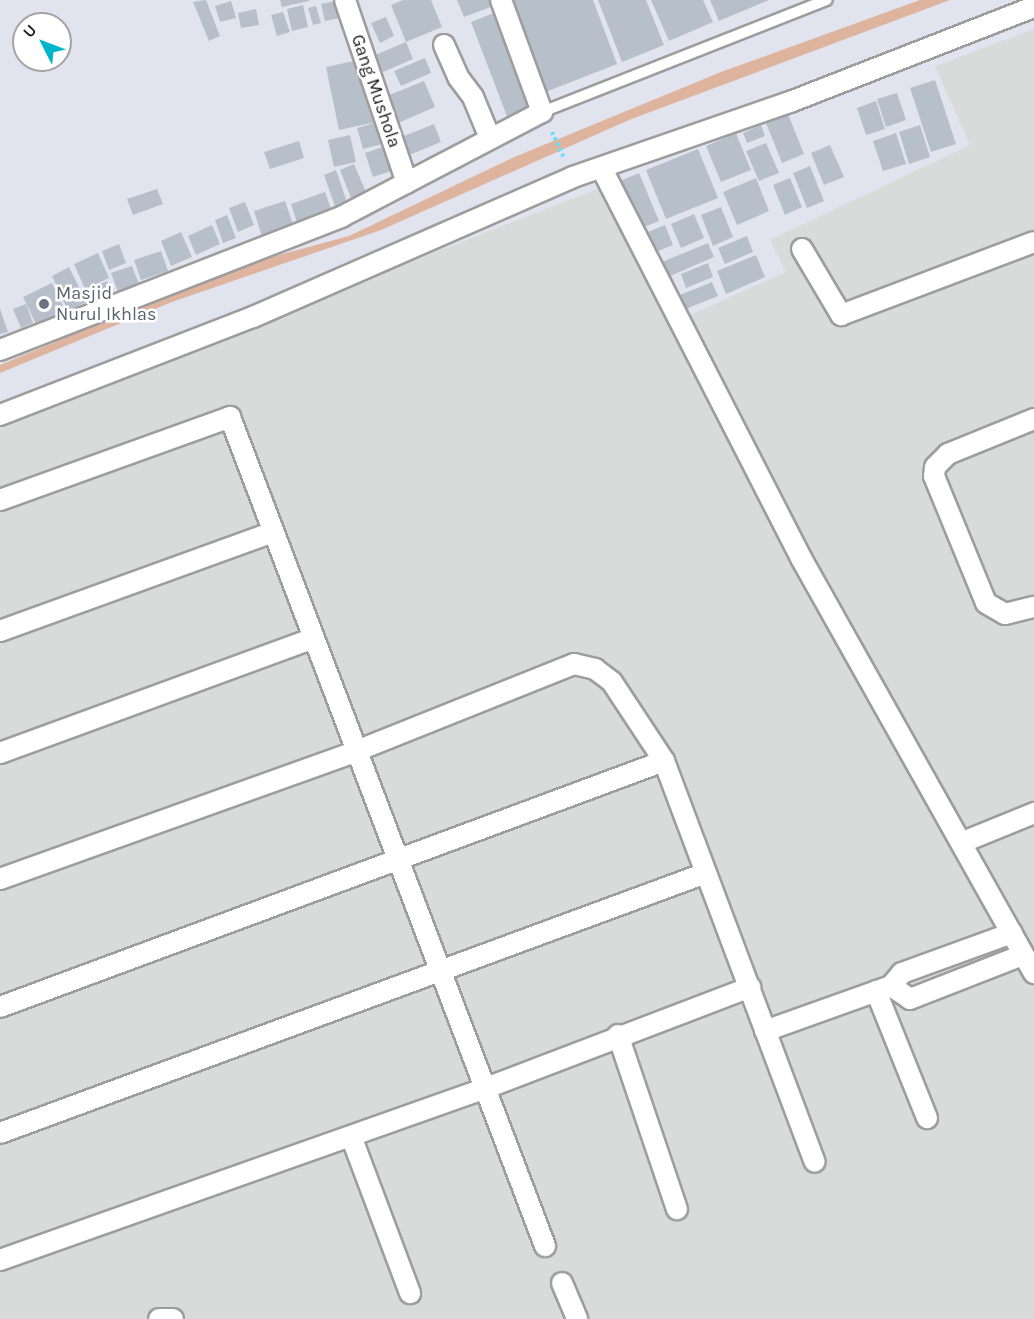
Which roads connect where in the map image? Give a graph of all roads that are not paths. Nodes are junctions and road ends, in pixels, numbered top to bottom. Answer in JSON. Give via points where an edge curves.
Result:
{"nodes":[{"id":1,"x":345,"y":0,"type":"edge"},
{"id":2,"x":501,"y":0,"type":"edge"},
{"id":3,"x":827,"y":0,"type":"edge"},
{"id":4,"x":1034,"y":7,"type":"edge"},
{"id":5,"x":444,"y":45,"type":"dead end"},
{"id":6,"x":542,"y":112,"type":"junction"},
{"id":7,"x":490,"y":138,"type":"junction"},
{"id":8,"x":602,"y":169,"type":"junction"},
{"id":9,"x":407,"y":183,"type":"junction"},
{"id":10,"x":1034,"y":242,"type":"edge"},
{"id":11,"x":802,"y":249,"type":"dead end"},
{"id":12,"x":0,"y":350,"type":"edge"},
{"id":13,"x":0,"y":415,"type":"edge"},
{"id":14,"x":1034,"y":419,"type":"edge"},
{"id":15,"x":0,"y":500,"type":"edge"},
{"id":16,"x":274,"y":532,"type":"junction"},
{"id":17,"x":1034,"y":607,"type":"edge"},
{"id":18,"x":0,"y":632,"type":"edge"},
{"id":19,"x":312,"y":639,"type":"junction"},
{"id":20,"x":354,"y":752,"type":"junction"},
{"id":21,"x":0,"y":753,"type":"edge"},
{"id":22,"x":664,"y":761,"type":"junction"},
{"id":23,"x":1034,"y":813,"type":"edge"},
{"id":24,"x":963,"y":842,"type":"junction"},
{"id":25,"x":396,"y":860,"type":"junction"},
{"id":26,"x":706,"y":873,"type":"junction"},
{"id":27,"x":0,"y":879,"type":"edge"},
{"id":28,"x":1012,"y":933,"type":"junction"},
{"id":29,"x":1023,"y":955,"type":"junction"},
{"id":30,"x":440,"y":971,"type":"junction"},
{"id":31,"x":1034,"y":973,"type":"edge"},
{"id":32,"x":750,"y":987,"type":"junction"},
{"id":33,"x":883,"y":988,"type":"junction"},
{"id":34,"x":0,"y":1007,"type":"edge"},
{"id":35,"x":765,"y":1031,"type":"junction"},
{"id":36,"x":618,"y":1035,"type":"junction"},
{"id":37,"x":486,"y":1088,"type":"junction"},
{"id":38,"x":927,"y":1118,"type":"dead end"},
{"id":39,"x":0,"y":1133,"type":"edge"},
{"id":40,"x":351,"y":1136,"type":"junction"},
{"id":41,"x":815,"y":1162,"type":"dead end"},
{"id":42,"x":676,"y":1209,"type":"dead end"},
{"id":43,"x":545,"y":1246,"type":"dead end"},
{"id":44,"x":0,"y":1260,"type":"edge"},
{"id":45,"x":562,"y":1283,"type":"dead end"},
{"id":46,"x":410,"y":1293,"type":"dead end"},
{"id":47,"x":159,"y":1319,"type":"edge"},
{"id":48,"x":173,"y":1319,"type":"edge"},
{"id":49,"x":577,"y":1319,"type":"edge"}],
"edges":[{"from":1,"to":9,"type":"street","name":"Gang Mushola"},
{"from":2,"to":6,"type":"street"},
{"from":3,"to":6,"type":"lane"},
{"from":4,"to":8,"type":"street"},
{"from":5,"to":7,"type":"street"},
{"from":6,"to":7,"type":"street"},
{"from":7,"to":9,"type":"street"},
{"from":8,"to":13,"type":"street","via":[[573,177],[164,354]]},
{"from":8,"to":24,"type":"street","via":[[801,558]]},
{"from":9,"to":12,"type":"street","via":[[343,216]]},
{"from":10,"to":11,"type":"street","via":[[841,315]]},
{"from":14,"to":17,"type":"street","via":[[948,454],[935,467],[934,476],[986,603],[1005,614]]},
{"from":15,"to":16,"type":"street","via":[[230,417]]},
{"from":16,"to":18,"type":"street"},
{"from":16,"to":19,"type":"street"},
{"from":19,"to":20,"type":"street"},
{"from":19,"to":21,"type":"street"},
{"from":20,"to":22,"type":"street","via":[[574,664],[594,669],[612,682]]},
{"from":20,"to":25,"type":"street"},
{"from":20,"to":27,"type":"street"},
{"from":22,"to":25,"type":"street"},
{"from":22,"to":26,"type":"street"},
{"from":23,"to":24,"type":"street"},
{"from":24,"to":28,"type":"street"},
{"from":25,"to":30,"type":"street"},
{"from":25,"to":34,"type":"street"},
{"from":26,"to":30,"type":"street"},
{"from":26,"to":32,"type":"street"},
{"from":28,"to":29,"type":"street"},
{"from":28,"to":33,"type":"street","via":[[902,973]]},
{"from":29,"to":31,"type":"street"},
{"from":29,"to":33,"type":"street","via":[[910,999]]},
{"from":30,"to":37,"type":"street"},
{"from":30,"to":39,"type":"street"},
{"from":32,"to":35,"type":"street"},
{"from":32,"to":36,"type":"street"},
{"from":33,"to":35,"type":"street"},
{"from":33,"to":38,"type":"street"},
{"from":35,"to":41,"type":"street"},
{"from":36,"to":37,"type":"street"},
{"from":36,"to":42,"type":"street"},
{"from":37,"to":40,"type":"street"},
{"from":37,"to":43,"type":"street"},
{"from":40,"to":44,"type":"street"},
{"from":40,"to":46,"type":"street"},
{"from":45,"to":49,"type":"street"},
{"from":47,"to":48,"type":"street"}]}
